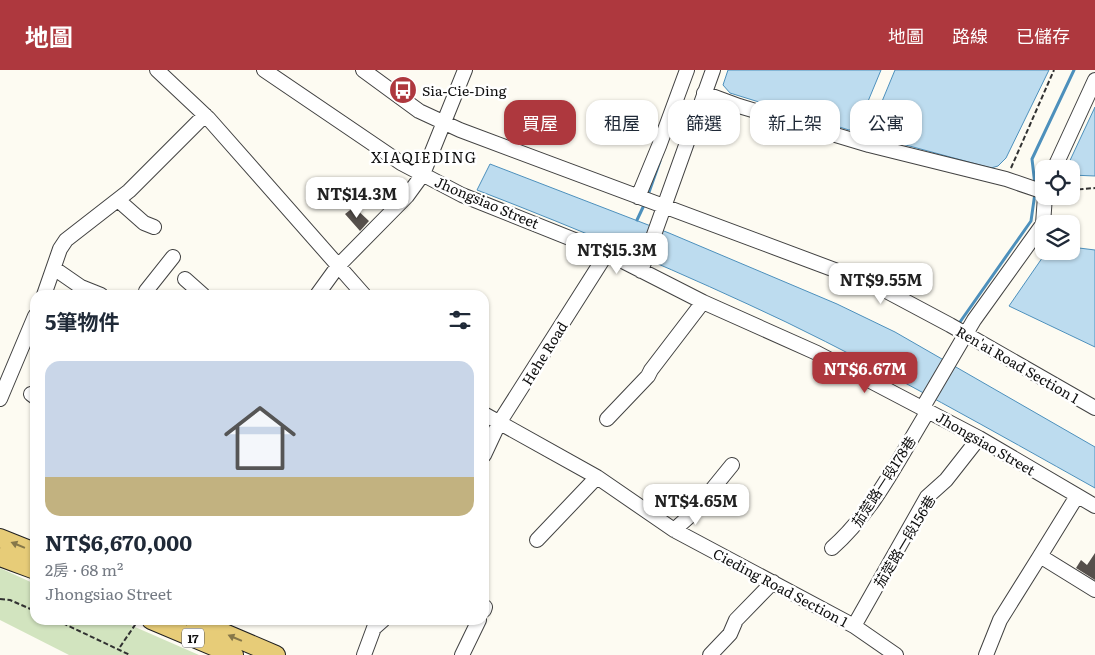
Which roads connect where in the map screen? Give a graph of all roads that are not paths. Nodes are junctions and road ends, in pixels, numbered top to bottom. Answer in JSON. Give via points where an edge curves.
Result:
{"nodes":[{"id":1,"x":157,"y":70,"type":"edge"},
{"id":2,"x":264,"y":70,"type":"edge"},
{"id":3,"x":363,"y":70,"type":"edge"},
{"id":4,"x":465,"y":70,"type":"edge"},
{"id":5,"x":687,"y":70,"type":"edge"},
{"id":6,"x":713,"y":70,"type":"edge"},
{"id":7,"x":1095,"y":80,"type":"edge"},
{"id":8,"x":704,"y":93,"type":"junction"},
{"id":9,"x":205,"y":115,"type":"junction"},
{"id":10,"x":444,"y":122,"type":"junction"},
{"id":11,"x":1058,"y":160,"type":"edge"},
{"id":12,"x":422,"y":174,"type":"junction"},
{"id":13,"x":1035,"y":189,"type":"edge"},
{"id":14,"x":118,"y":200,"type":"junction"},
{"id":15,"x":650,"y":201,"type":"junction"},
{"id":16,"x":1044,"y":205,"type":"edge"},
{"id":17,"x":154,"y":227,"type":"dead end"},
{"id":18,"x":607,"y":253,"type":"junction"},
{"id":19,"x":173,"y":257,"type":"dead end"},
{"id":20,"x":338,"y":266,"type":"junction"},
{"id":21,"x":643,"y":266,"type":"junction"},
{"id":22,"x":55,"y":269,"type":"junction"},
{"id":23,"x":185,"y":279,"type":"dead end"},
{"id":24,"x":46,"y":290,"type":"edge"},
{"id":25,"x":88,"y":290,"type":"edge"},
{"id":26,"x":147,"y":290,"type":"edge"},
{"id":27,"x":197,"y":290,"type":"edge"},
{"id":28,"x":321,"y":290,"type":"edge"},
{"id":29,"x":360,"y":290,"type":"edge"},
{"id":30,"x":703,"y":302,"type":"junction"},
{"id":31,"x":30,"y":328,"type":"edge"},
{"id":32,"x":965,"y":334,"type":"junction"},
{"id":33,"x":0,"y":399,"type":"edge"},
{"id":34,"x":926,"y":406,"type":"junction"},
{"id":35,"x":1095,"y":408,"type":"edge"},
{"id":36,"x":489,"y":417,"type":"edge"},
{"id":37,"x":607,"y":420,"type":"dead end"},
{"id":38,"x":499,"y":423,"type":"junction"},
{"id":39,"x":979,"y":438,"type":"junction"},
{"id":40,"x":489,"y":444,"type":"edge"},
{"id":41,"x":732,"y":465,"type":"dead end"},
{"id":42,"x":597,"y":478,"type":"junction"},
{"id":43,"x":1077,"y":496,"type":"junction"},
{"id":44,"x":1095,"y":506,"type":"edge"},
{"id":45,"x":674,"y":530,"type":"junction"},
{"id":46,"x":0,"y":538,"type":"edge"},
{"id":47,"x":537,"y":540,"type":"dead end"},
{"id":48,"x":832,"y":548,"type":"dead end"},
{"id":49,"x":30,"y":550,"type":"edge"},
{"id":50,"x":1040,"y":556,"type":"junction"},
{"id":51,"x":0,"y":557,"type":"edge"},
{"id":52,"x":30,"y":568,"type":"edge"},
{"id":53,"x":773,"y":582,"type":"junction"},
{"id":54,"x":1095,"y":590,"type":"edge"},
{"id":55,"x":164,"y":625,"type":"edge"},
{"id":56,"x":207,"y":625,"type":"edge"},
{"id":57,"x":377,"y":625,"type":"edge"},
{"id":58,"x":477,"y":625,"type":"edge"},
{"id":59,"x":854,"y":626,"type":"junction"},
{"id":60,"x":234,"y":655,"type":"edge"},
{"id":61,"x":276,"y":655,"type":"edge"},
{"id":62,"x":364,"y":655,"type":"edge"},
{"id":63,"x":462,"y":655,"type":"edge"},
{"id":64,"x":710,"y":655,"type":"edge"},
{"id":65,"x":896,"y":655,"type":"edge"},
{"id":66,"x":986,"y":655,"type":"edge"}],
"edges":[{"from":1,"to":9,"type":"street"},
{"from":2,"to":12,"type":"street","name":"Jhongsiao Street"},
{"from":3,"to":10,"type":"street","name":"Ren'ai Road Section 1","via":[[419,111]]},
{"from":4,"to":10,"type":"street"},
{"from":5,"to":15,"type":"street","via":[[659,146]]},
{"from":6,"to":8,"type":"street"},
{"from":7,"to":11,"type":"street"},
{"from":8,"to":13,"type":"street","via":[[869,145]]},
{"from":8,"to":15,"type":"street"},
{"from":9,"to":14,"type":"street"},
{"from":9,"to":20,"type":"street"},
{"from":10,"to":12,"type":"street"},
{"from":10,"to":15,"type":"street","name":"Ren'ai Road Section 1"},
{"from":12,"to":18,"type":"street","name":"Jhongsiao Street","via":[[462,195]]},
{"from":12,"to":20,"type":"street","via":[[407,196]]},
{"from":14,"to":17,"type":"street"},
{"from":14,"to":22,"type":"street","via":[[66,240]]},
{"from":15,"to":21,"type":"street","via":[[657,229]]},
{"from":15,"to":32,"type":"street","name":"Ren'ai Road Section 1","via":[[874,285]]},
{"from":16,"to":32,"type":"street","name":"茄萣路一段178巷","via":[[1043,224]]},
{"from":18,"to":21,"type":"street","name":"Jhongsiao Street"},
{"from":18,"to":38,"type":"street","name":"Hehe Road"},
{"from":19,"to":26,"type":"street"},
{"from":20,"to":28,"type":"street"},
{"from":20,"to":29,"type":"street"},
{"from":21,"to":30,"type":"street","name":"Jhongsiao Street"},
{"from":22,"to":24,"type":"street"},
{"from":22,"to":25,"type":"street"},
{"from":23,"to":27,"type":"street"},
{"from":30,"to":34,"type":"street","name":"Jhongsiao Street"},
{"from":30,"to":37,"type":"street","via":[[648,376]]},
{"from":31,"to":33,"type":"street"},
{"from":32,"to":34,"type":"street","name":"茄萣路一段178巷"},
{"from":32,"to":35,"type":"street","name":"Ren'ai Road Section 1"},
{"from":34,"to":39,"type":"street","name":"Jhongsiao Street"},
{"from":34,"to":48,"type":"street","name":"茄萣路一段178巷","via":[[868,508]]},
{"from":36,"to":38,"type":"street","name":"Cieding Road Section 1"},
{"from":38,"to":40,"type":"street","name":"Hehe Road"},
{"from":38,"to":42,"type":"street","name":"Cieding Road Section 1"},
{"from":39,"to":43,"type":"street","name":"Jhongsiao Street"},
{"from":39,"to":59,"type":"street","name":"茄萣路一段156巷","via":[[946,480],[927,498]]},
{"from":41,"to":45,"type":"street","via":[[693,513]]},
{"from":42,"to":45,"type":"street","name":"Cieding Road Section 1"},
{"from":42,"to":47,"type":"street"},
{"from":43,"to":44,"type":"street","name":"Jhongsiao Street"},
{"from":43,"to":50,"type":"street"},
{"from":45,"to":53,"type":"street","name":"Cieding Road Section 1"},
{"from":49,"to":46,"type":"main road","one_way":true},
{"from":50,"to":54,"type":"street"},
{"from":50,"to":66,"type":"street","via":[[1000,620]]},
{"from":51,"to":52,"type":"main road"},
{"from":53,"to":59,"type":"street","name":"Cieding Road Section 1"},
{"from":53,"to":64,"type":"street","via":[[736,620],[730,634]]},
{"from":55,"to":60,"type":"main road","number":"17"},
{"from":61,"to":56,"type":"main road","number":"17","one_way":true},
{"from":57,"to":62,"type":"street"},
{"from":58,"to":63,"type":"street"},
{"from":59,"to":65,"type":"street","name":"Cieding Road Section 1"}]}
